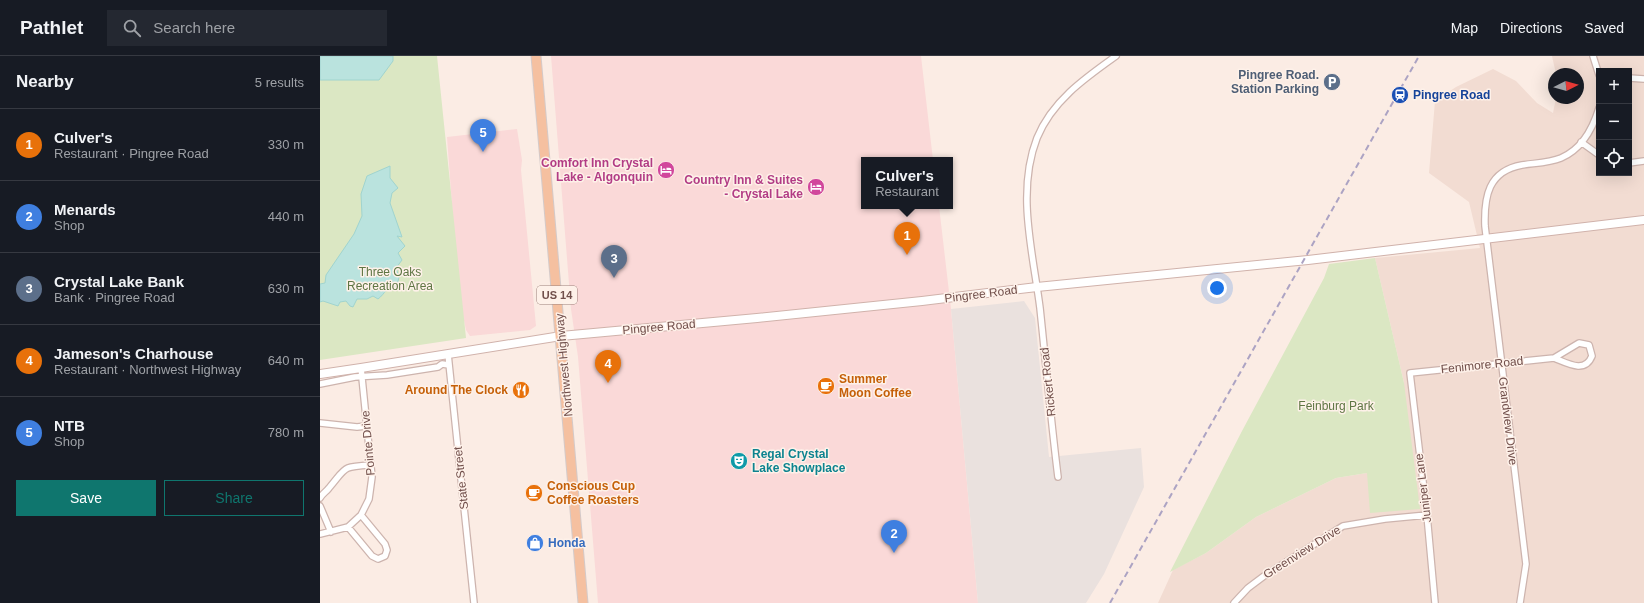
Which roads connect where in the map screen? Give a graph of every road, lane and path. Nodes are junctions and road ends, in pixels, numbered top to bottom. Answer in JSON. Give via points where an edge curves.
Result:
{"nodes":[{"id":1,"x":536,"y":56,"type":"edge"},
{"id":2,"x":1116,"y":56,"type":"edge"},
{"id":3,"x":1593,"y":56,"type":"edge"},
{"id":4,"x":1597,"y":68,"type":"edge"},
{"id":5,"x":1632,"y":78,"type":"edge"},
{"id":6,"x":1644,"y":79,"type":"edge"},
{"id":7,"x":1596,"y":115,"type":"edge"},
{"id":8,"x":1581,"y":142,"type":"junction"},
{"id":9,"x":1596,"y":153,"type":"edge"},
{"id":10,"x":1644,"y":161,"type":"edge"},
{"id":11,"x":1632,"y":163,"type":"edge"},
{"id":12,"x":1644,"y":220,"type":"edge"},
{"id":13,"x":1488,"y":239,"type":"junction"},
{"id":14,"x":1037,"y":287,"type":"junction"},
{"id":15,"x":561,"y":336,"type":"junction"},
{"id":16,"x":448,"y":354,"type":"junction"},
{"id":17,"x":1554,"y":358,"type":"junction"},
{"id":18,"x":1501,"y":363,"type":"junction"},
{"id":19,"x":449,"y":365,"type":"junction"},
{"id":20,"x":361,"y":372,"type":"junction"},
{"id":21,"x":1410,"y":373,"type":"joint"},
{"id":22,"x":320,"y":374,"type":"edge"},
{"id":23,"x":320,"y":384,"type":"edge"},
{"id":24,"x":320,"y":423,"type":"edge"},
{"id":25,"x":366,"y":426,"type":"junction"},
{"id":26,"x":370,"y":464,"type":"junction"},
{"id":27,"x":1058,"y":477,"type":"dead end"},
{"id":28,"x":320,"y":498,"type":"edge"},
{"id":29,"x":320,"y":506,"type":"edge"},
{"id":30,"x":361,"y":515,"type":"junction"},
{"id":31,"x":1427,"y":515,"type":"junction"},
{"id":32,"x":348,"y":527,"type":"junction"},
{"id":33,"x":331,"y":532,"type":"junction"},
{"id":34,"x":320,"y":534,"type":"edge"},
{"id":35,"x":474,"y":603,"type":"edge"},
{"id":36,"x":583,"y":603,"type":"edge"},
{"id":37,"x":1234,"y":603,"type":"edge"},
{"id":38,"x":1435,"y":603,"type":"edge"},
{"id":39,"x":1520,"y":603,"type":"edge"}],
"edges":[{"from":1,"to":15,"type":"main road","name":"Northwest Highway","number":"US 14"},
{"from":2,"to":14,"type":"street","name":"Rickert Road","via":[[1062,99],[1048,117],[1038,137],[1027,180],[1028,225]]},
{"from":3,"to":4,"type":"street"},
{"from":5,"to":6,"type":"street"},
{"from":7,"to":8,"type":"street","name":"Grandview Drive","via":[[1588,135]]},
{"from":8,"to":9,"type":"street"},
{"from":8,"to":13,"type":"street","name":"Grandview Drive","via":[[1560,159],[1514,167],[1500,176],[1488,191],[1484,203]]},
{"from":10,"to":11,"type":"street"},
{"from":12,"to":13,"type":"street","name":"Pingree Road"},
{"from":13,"to":14,"type":"street","name":"Pingree Road"},
{"from":13,"to":18,"type":"street","name":"Grandview Drive"},
{"from":14,"to":15,"type":"street","name":"Pingree Road","via":[[757,318]]},
{"from":14,"to":27,"type":"street","name":"Rickert Road"},
{"from":15,"to":16,"type":"street","name":"Pingree Road"},
{"from":15,"to":36,"type":"main road","name":"Northwest Highway","number":"US 14"},
{"from":16,"to":19,"type":"street","name":"State Street"},
{"from":16,"to":20,"type":"street","name":"Pingree Road"},
{"from":17,"to":17,"type":"street","name":"Fenimore Road","via":[[1582,367],[1587,365],[1592,356],[1589,345],[1578,343]]},
{"from":17,"to":18,"type":"street","name":"Fenimore Road"},
{"from":18,"to":21,"type":"street","name":"Fenimore Road"},
{"from":18,"to":39,"type":"street","name":"Grandview Drive","via":[[1526,564]]},
{"from":19,"to":20,"type":"street","via":[[442,364],[438,367],[387,375]]},
{"from":19,"to":35,"type":"street","name":"State Street"},
{"from":20,"to":22,"type":"street","name":"Pingree Road"},
{"from":20,"to":23,"type":"street"},
{"from":20,"to":25,"type":"street","name":"Pointe Drive"},
{"from":21,"to":31,"type":"street","name":"Juniper Lane"},
{"from":24,"to":25,"type":"street"},
{"from":25,"to":26,"type":"street","name":"Pointe Drive"},
{"from":26,"to":28,"type":"street","via":[[345,469]]},
{"from":26,"to":30,"type":"street","name":"Pointe Drive","via":[[372,477],[369,499]]},
{"from":29,"to":33,"type":"street"},
{"from":30,"to":32,"type":"street","name":"Pointe Drive"},
{"from":30,"to":32,"type":"street","via":[[385,544],[385,556],[378,559],[372,556]]},
{"from":31,"to":37,"type":"street","name":"Greenview Drive","via":[[1385,518],[1343,526],[1264,576]]},
{"from":31,"to":38,"type":"street","name":"Juniper Lane"},
{"from":32,"to":33,"type":"street","name":"Pointe Drive"},
{"from":33,"to":34,"type":"street","name":"Pointe Drive"}]}
